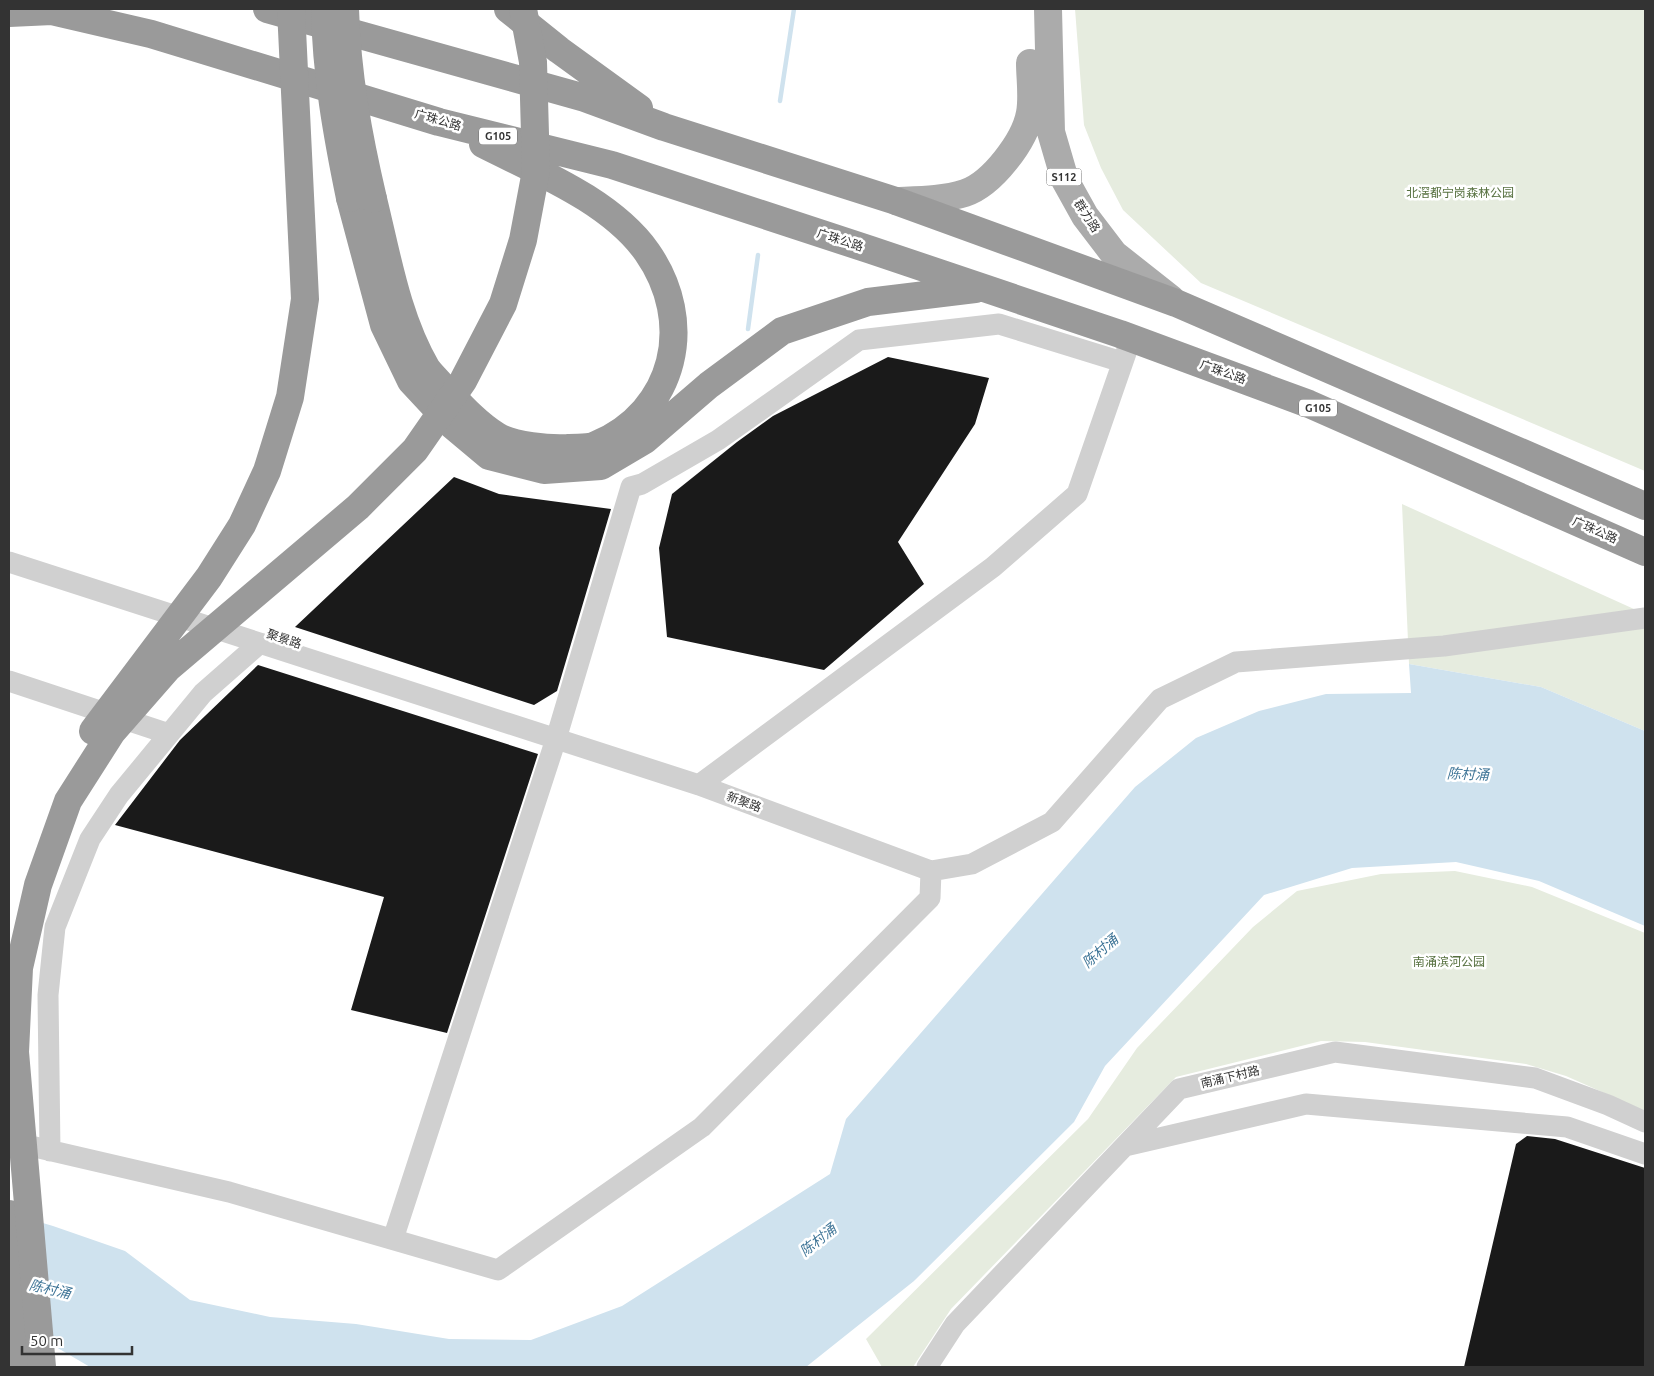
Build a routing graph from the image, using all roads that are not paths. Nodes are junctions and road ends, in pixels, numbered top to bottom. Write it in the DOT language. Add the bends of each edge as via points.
graph roads {
  1 [pos="267,9"];
  2 [pos="291,9"];
  3 [pos="325,9"];
  4 [pos="345,9"];
  5 [pos="508,9"];
  6 [pos="522,9"];
  7 [pos="1029,9"];
  8 [pos="1048,9"];
  9 [pos="9,13"];
  10 [pos="439,122"];
  11 [pos="664,127"];
  12 [pos="362,199"];
  13 [pos="896,201"];
  14 [pos="981,288"];
  15 [pos="1176,302"];
  16 [pos="1127,350"];
  17 [pos="1645,506"];
  18 [pos="9,549"];
  19 [pos="1645,552"];
  20 [pos="9,562"];
  21 [pos="1645,618"];
  22 [pos="260,644"];
  23 [pos="9,681"];
  24 [pos="169,734"];
  25 [pos="557,734"];
  26 [pos="699,785"];
  27 [pos="931,872"];
  28 [pos="9,935"];
  29 [pos="9,963"];
  30 [pos="48,994"];
  31 [pos="1645,1122"];
  32 [pos="9,1142"];
  33 [pos="1125,1146"];
  34 [pos="50,1151"];
  35 [pos="1645,1154"];
  36 [pos="9,1214"];
  37 [pos="393,1239"];
  38 [pos="22,1367"];
  39 [pos="42,1367"];
  40 [pos="927,1367"];
  1 -- 11 [label="highway" via="585,98"];
  2 -- 28 [label="highway, bridge" via="305,299 290,397 267,471 242,525 208,577 99,720 60,786 28,861"];
  3 -- 12 [label="highway, bridge" via="325,52 336,132"];
  4 -- 12 [label="highway, bridge" via="346,56"];
  5 -- 11 [label="highway"];
  6 -- 39 [label="highway, bridge" via="533,62 536,171 523,240 503,304 463,381 415,450 358,507 168,668 112,732 68,802 41,876 19,968 15,1052"];
  7 -- 13 [label="main road" via="1030,113 1016,148 997,171 967,193 938,199"];
  8 -- 15 [label="main road, 群力路 / S112" via="1051,132 1065,180 1085,216 1114,254"];
  9 -- 10 [label="highway, 广珠公路 / G105" via="52,11 151,34"];
  10 -- 12 [label="highway" via="560,183 607,211 647,252 670,296 675,347 661,388 632,425 595,446 546,450 498,437 465,411 428,370 403,317"];
  10 -- 14 [label="highway, 广珠公路 / G105" via="612,165"];
  11 -- 13 [label="highway"];
  12 -- 14 [label="highway" via="384,325 411,381 452,425 489,456 544,470 601,466 645,440 709,385 782,331 868,302"];
  13 -- 15 [label="highway"];
  14 -- 16 [label="highway, 广珠公路 / G105"];
  15 -- 17 [label="highway"];
  16 -- 19 [label="highway, 广珠公路 / G105" via="1309,404"];
  16 -- 25 [label="street" via="999,324 858,340 718,440 642,484 631,487"];
  16 -- 26 [label="street" via="1077,494 993,567"];
  18 -- 25 [label="street, 聚景路"];
  20 -- 22 [label="street, 聚景路"];
  21 -- 27 [label="street" via="1444,646 1236,662 1160,699 1052,822 972,864"];
  22 -- 24 [label="street" via="203,693"];
  22 -- 25 [label="street, 聚景路"];
  23 -- 24 [label="street"];
  24 -- 30 [label="street" via="119,795 90,839 55,926"];
  25 -- 26 [label="street, 新聚路"];
  25 -- 37 [label="street"];
  26 -- 27 [label="street, 新聚路"];
  27 -- 37 [label="street" via="930,898 702,1127 529,1250 498,1270"];
  29 -- 30 [label="street"];
  30 -- 34 [label="street"];
  31 -- 33 [label="street, 南涌下村路" via="1535,1078 1335,1052 1179,1089"];
  32 -- 34 [label="street"];
  33 -- 35 [label="street" via="1306,1104 1567,1127"];
  33 -- 40 [label="street, 南涌下村路" via="955,1324"];
  34 -- 37 [label="street" via="229,1192"];
  36 -- 38 [label="highway"];
}
